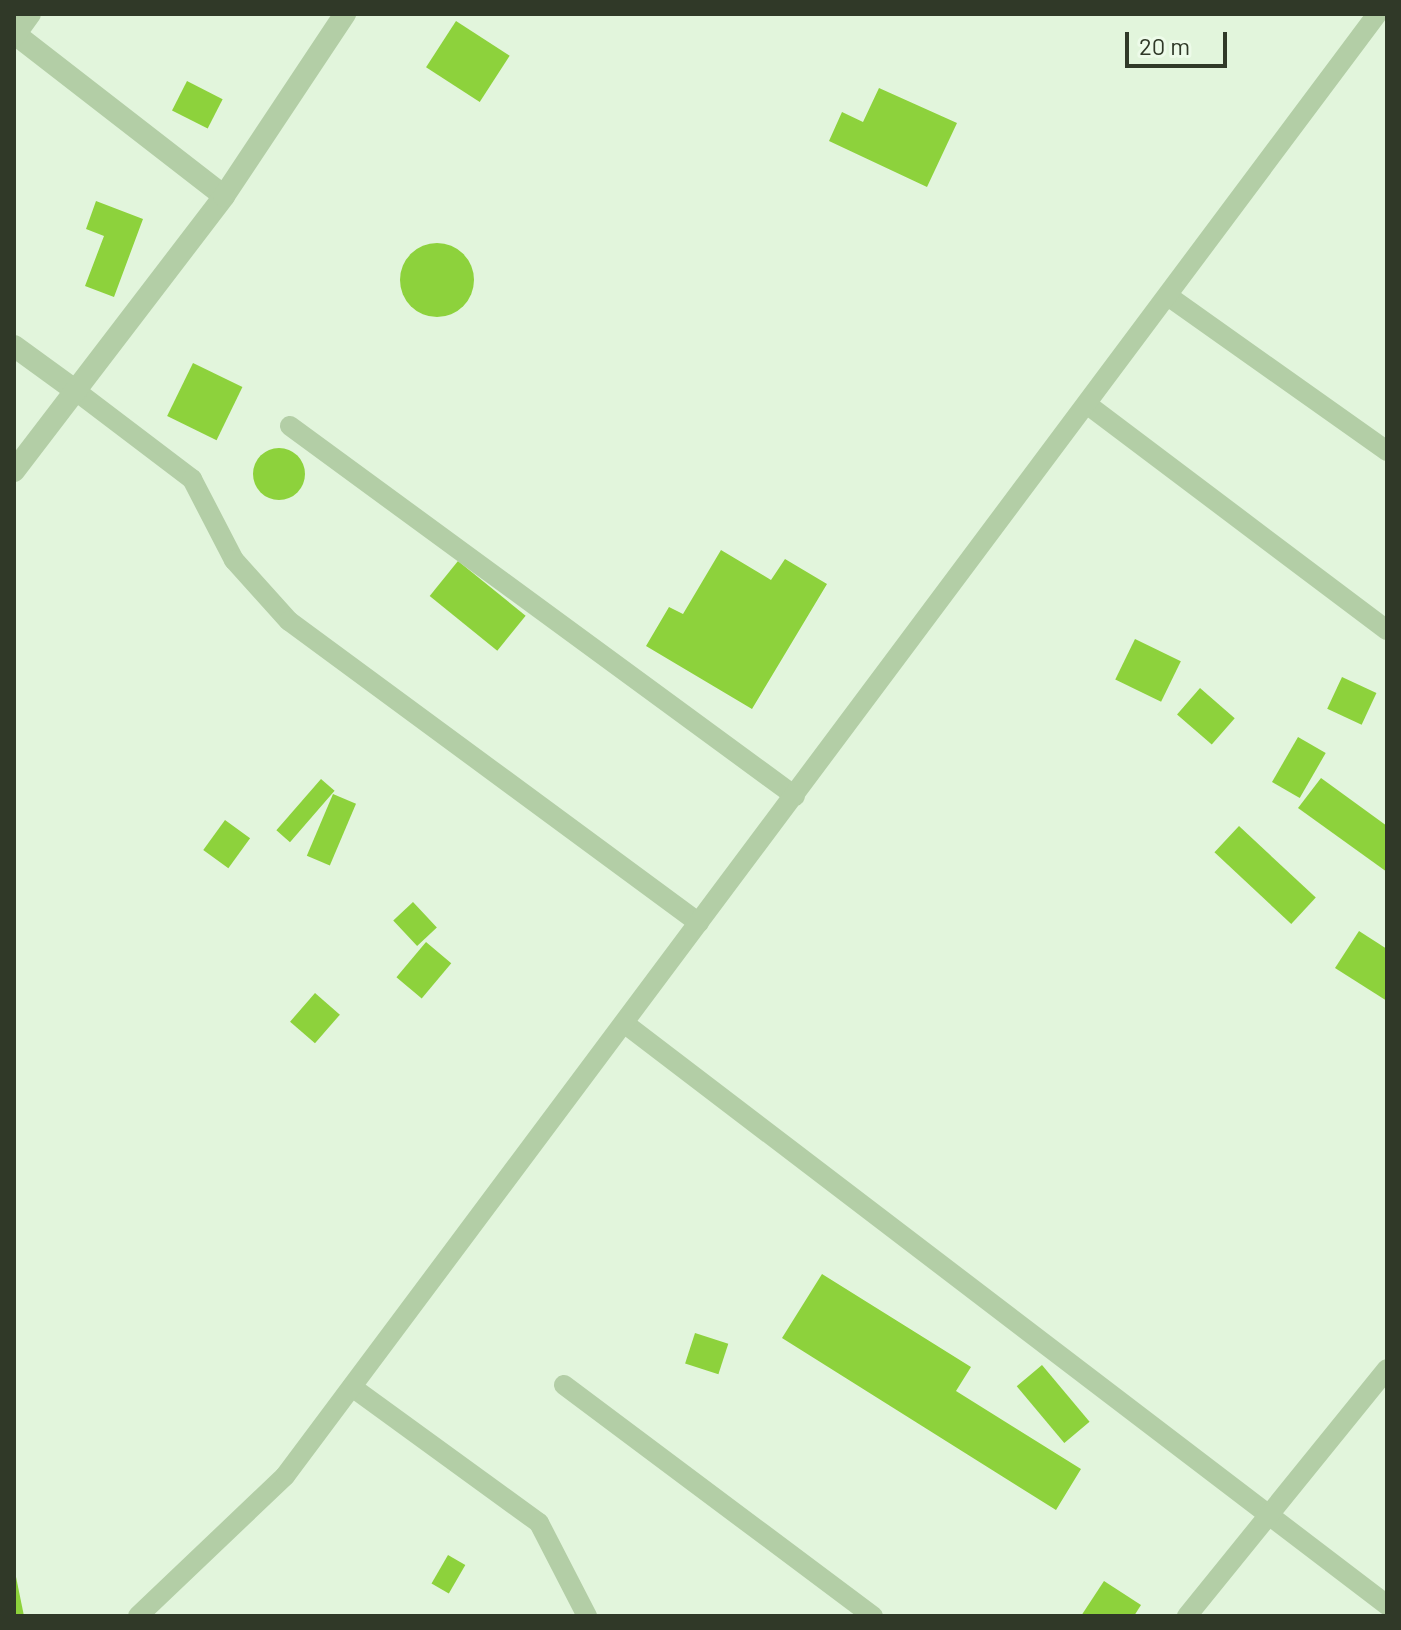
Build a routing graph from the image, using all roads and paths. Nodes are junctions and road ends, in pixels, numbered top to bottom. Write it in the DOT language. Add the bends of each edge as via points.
graph roads {
  1 [pos="30,14"];
  2 [pos="345,14"];
  3 [pos="1377,14"];
  4 [pos="15,35"];
  5 [pos="224,196"];
  6 [pos="1168,296"];
  7 [pos="14,346"];
  8 [pos="76,391"];
  9 [pos="1088,405"];
  10 [pos="290,426"];
  11 [pos="1387,451"];
  12 [pos="14,471"];
  13 [pos="1387,630"];
  14 [pos="795,796"];
  15 [pos="699,923"];
  16 [pos="624,1023"];
  17 [pos="1387,1369"];
  18 [pos="564,1385"];
  19 [pos="352,1387"];
  20 [pos="1269,1515"];
  21 [pos="1387,1605"];
  22 [pos="138,1616"];
  23 [pos="587,1616"];
  24 [pos="873,1616"];
  25 [pos="1187,1616"];
  1 -- 4 [label="street"];
  2 -- 5 [label="street"];
  3 -- 6 [label="lane"];
  4 -- 5 [label="street"];
  5 -- 8 [label="street"];
  6 -- 9 [label="lane"];
  6 -- 11 [label="lane"];
  7 -- 8 [label="street"];
  8 -- 12 [label="street"];
  8 -- 15 [label="lane" via="192,479 234,560 289,621"];
  9 -- 13 [label="lane"];
  9 -- 14 [label="lane"];
  10 -- 14 [label="lane"];
  14 -- 15 [label="lane"];
  15 -- 16 [label="lane"];
  16 -- 19 [label="lane"];
  16 -- 20 [label="lane"];
  17 -- 20 [label="lane"];
  18 -- 24 [label="lane"];
  19 -- 22 [label="lane" via="285,1476"];
  19 -- 23 [label="lane" via="539,1523"];
  20 -- 21 [label="lane"];
  20 -- 25 [label="lane"];
}
